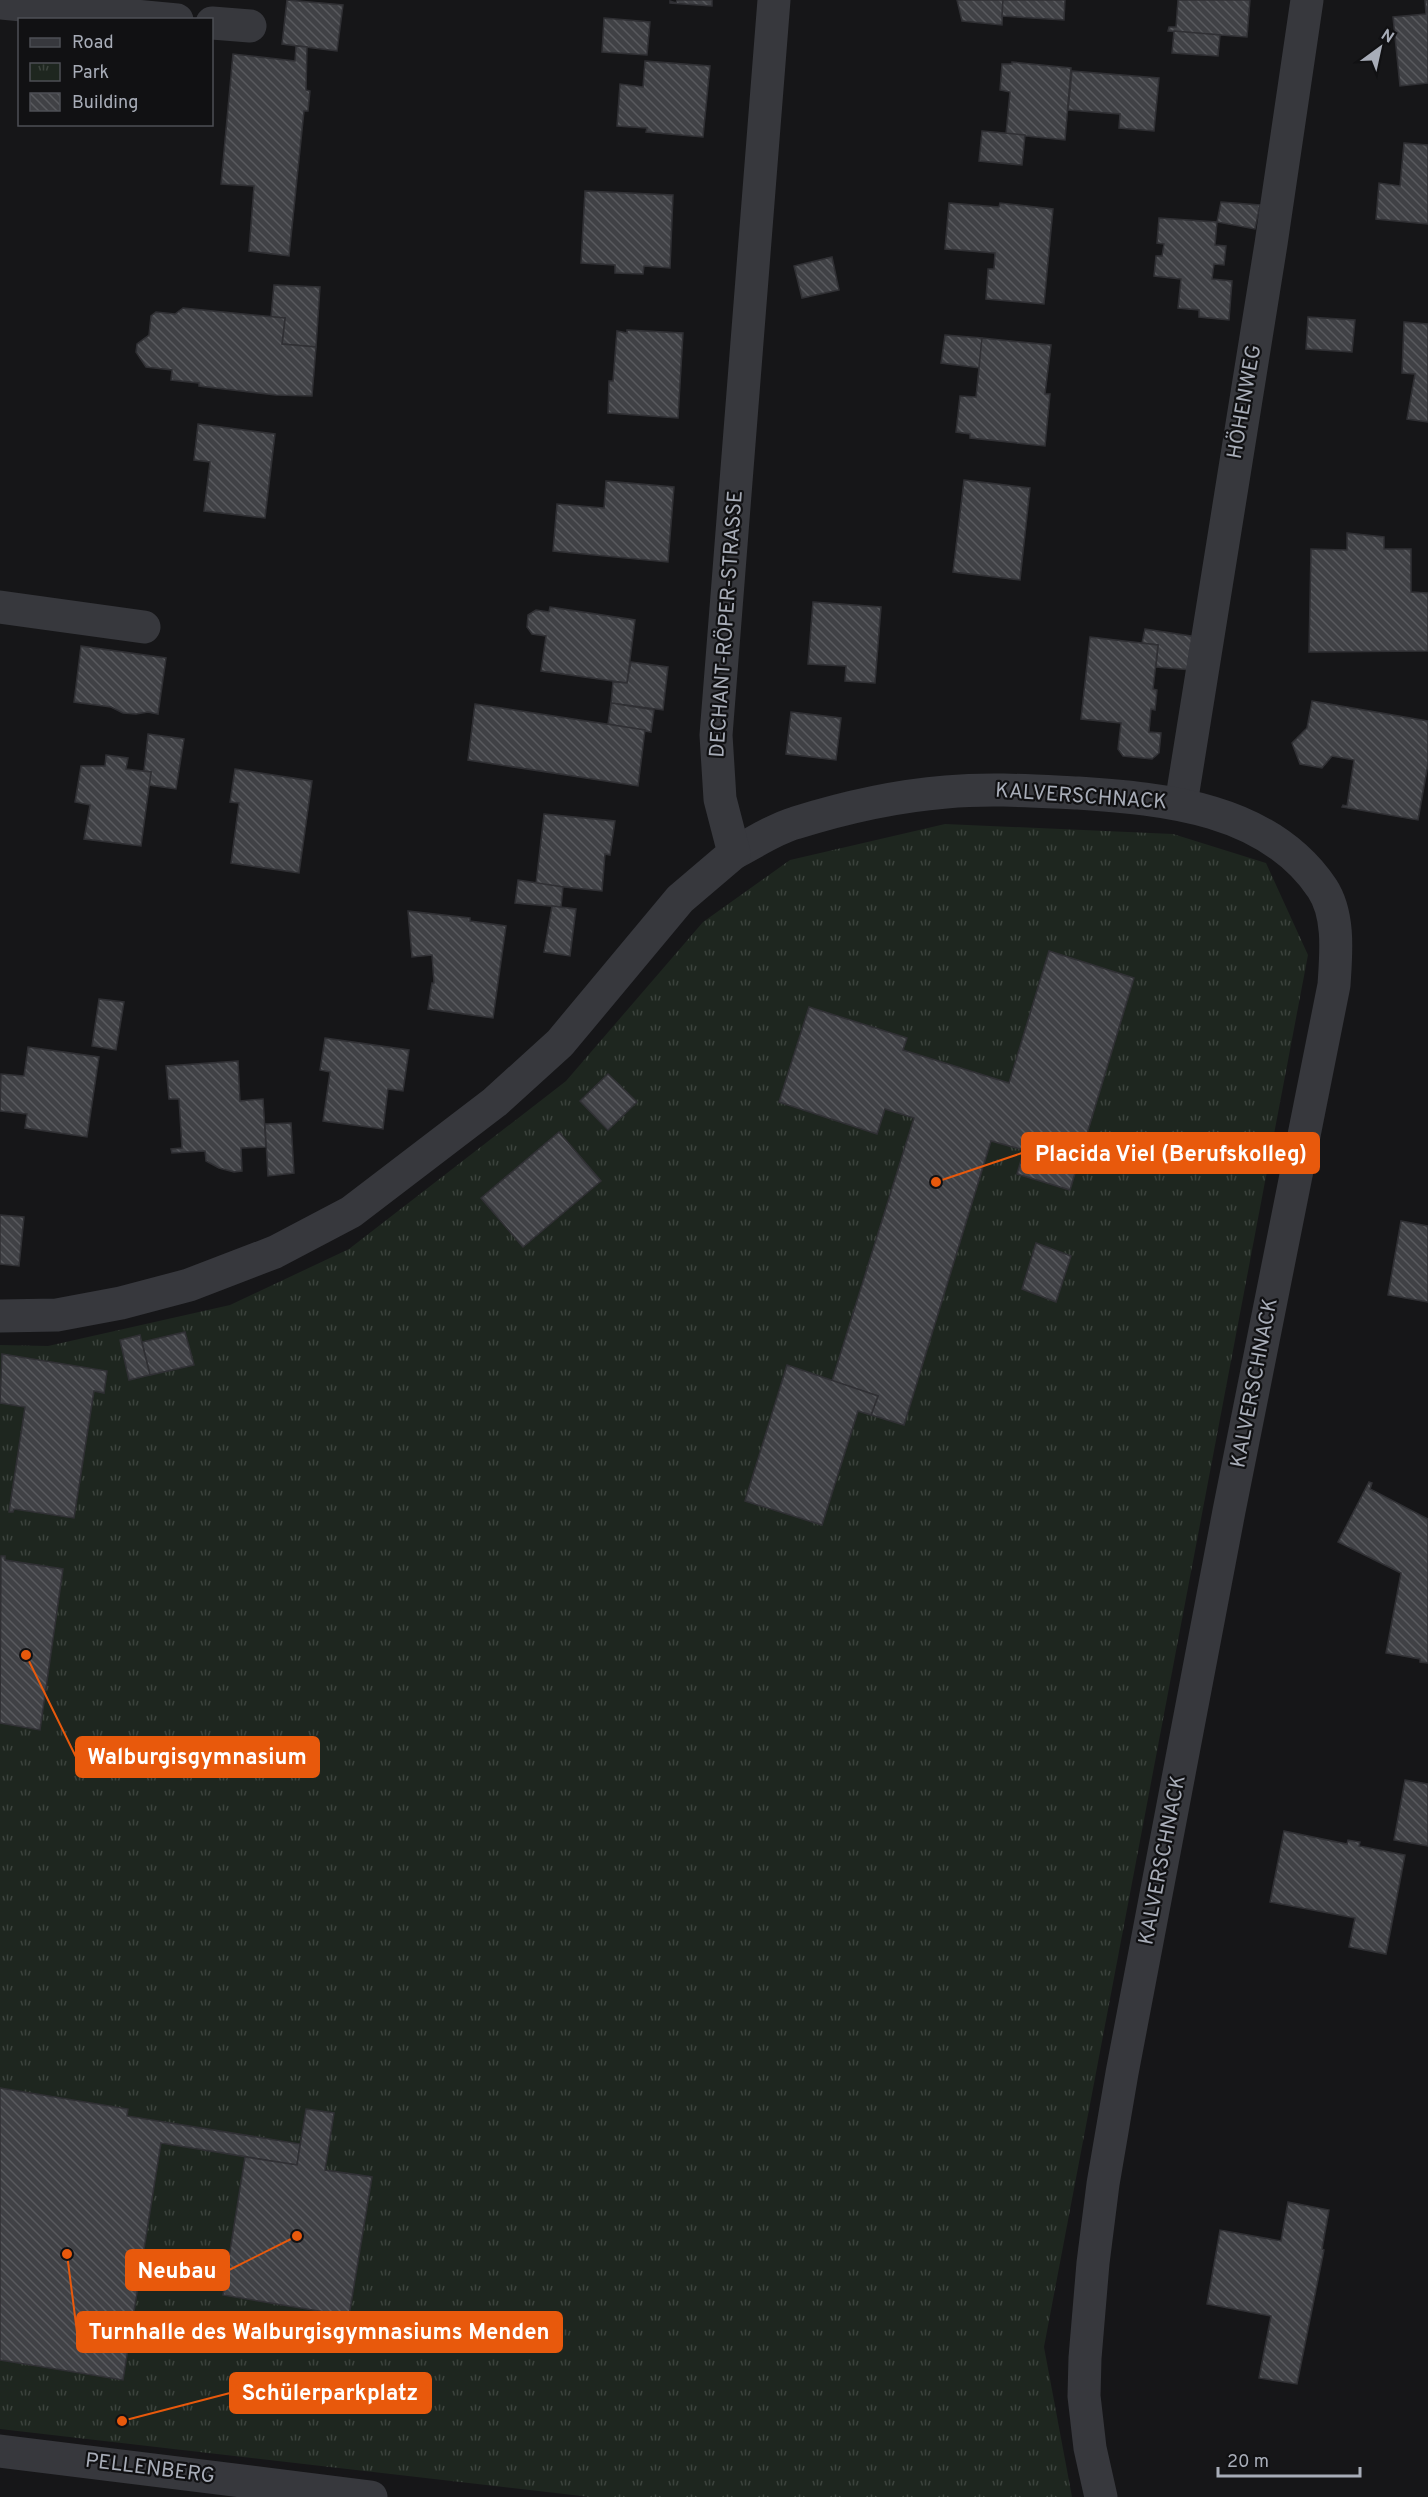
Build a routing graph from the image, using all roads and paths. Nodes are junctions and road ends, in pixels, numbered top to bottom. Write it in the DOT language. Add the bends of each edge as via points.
graph roads {
  1 [pos="774,0"];
  2 [pos="1307,0"];
  3 [pos="0,3"];
  4 [pos="156,18"];
  5 [pos="213,23"];
  6 [pos="250,26"];
  7 [pos="0,607"];
  8 [pos="144,627"];
  9 [pos="1182,804"];
  10 [pos="734,853"];
  11 [pos="0,1316"];
  12 [pos="0,2451"];
  13 [pos="371,2497"];
  14 [pos="1101,2497"];
  1 -- 10 [label="street, DECHANT-RÖPER-STRASSE" via="716,735 720,799"];
  2 -- 9 [label="street, HÖHENWEG"];
  3 -- 4 [label="street"];
  5 -- 6 [label="street"];
  7 -- 8 [label="street"];
  9 -- 10 [label="street, KALVERSCHNACK" via="1028,790 946,792 875,803 794,823"];
  9 -- 14 [label="street, KALVERSCHNACK" via="1247,826 1284,847 1323,889 1333,916 1336,950 1334,985 1229,1511 1103,2184 1084,2396"];
  10 -- 11 [label="street" via="680,899 560,1043 495,1102 351,1212 275,1252 189,1286 57,1315"];
  12 -- 13 [label="street, PELLENBERG"];
}
